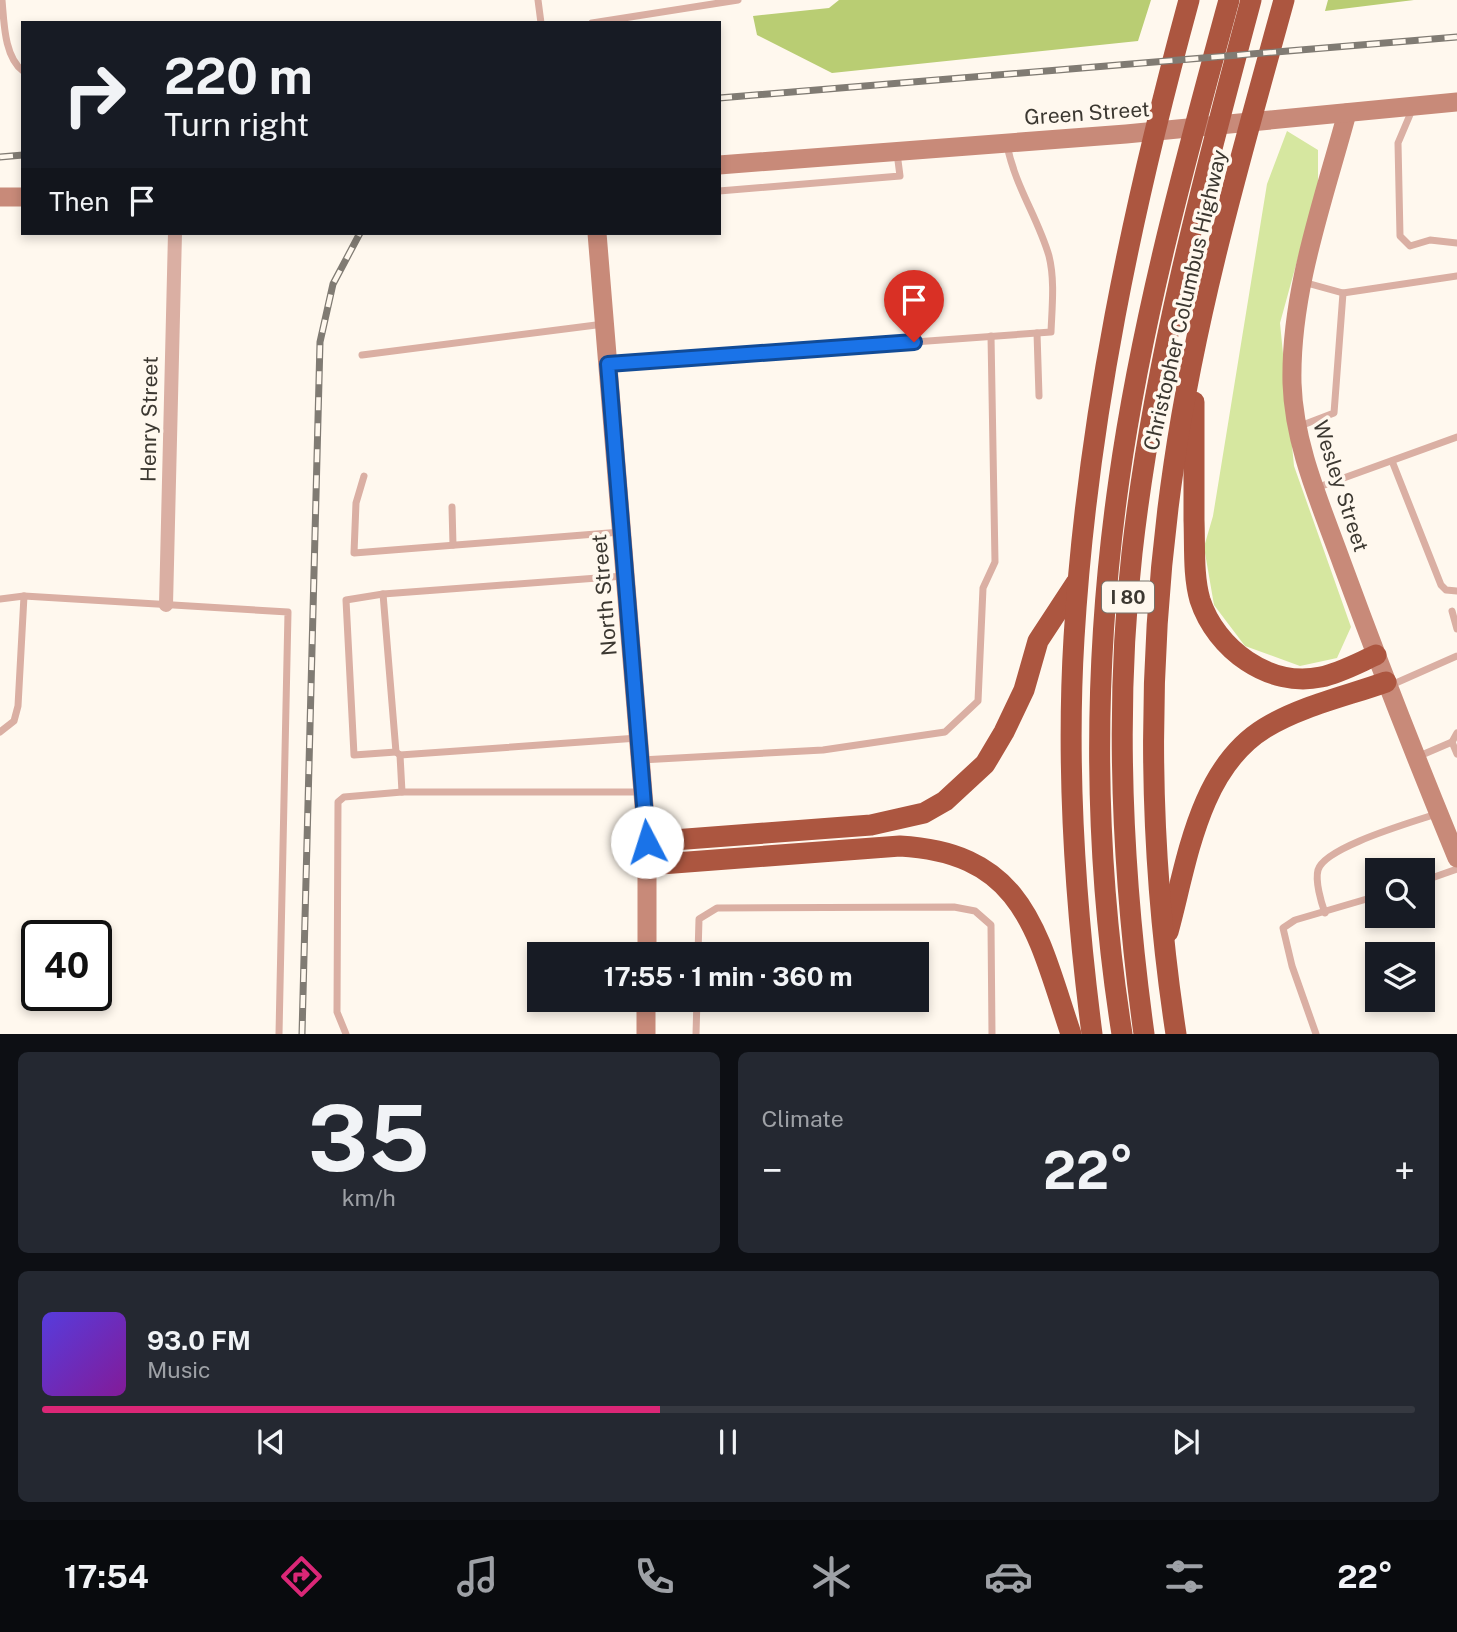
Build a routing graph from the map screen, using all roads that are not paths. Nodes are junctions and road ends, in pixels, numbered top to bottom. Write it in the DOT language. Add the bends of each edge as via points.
graph roads {
  1 [pos="2,0"];
  2 [pos="538,0"];
  3 [pos="738,0"];
  4 [pos="1189,0"];
  5 [pos="1228,0"];
  6 [pos="1251,0"];
  7 [pos="1284,0"];
  8 [pos="541,21"];
  9 [pos="605,21"];
  10 [pos="21,70"];
  11 [pos="1457,102"];
  12 [pos="1413,106"];
  13 [pos="1347,113"];
  14 [pos="1006,141"];
  15 [pos="897,150"];
  16 [pos="721,165"];
  17 [pos="721,191"];
  18 [pos="0,197"];
  19 [pos="21,197"];
  20 [pos="175,235"];
  21 [pos="597,235"];
  22 [pos="1457,243"];
  23 [pos="1457,276"];
  24 [pos="1303,282"];
  25 [pos="1343,293"];
  26 [pos="605,324"];
  27 [pos="1037,333"];
  28 [pos="991,337"];
  29 [pos="1194,354"];
  30 [pos="362,355"];
  31 [pos="608,364"];
  32 [pos="1038,396"];
  33 [pos="1297,427"];
  34 [pos="1457,438"];
  35 [pos="1392,461"];
  36 [pos="364,476"];
  37 [pos="1315,488"];
  38 [pos="452,507"];
  39 [pos="622,532"];
  40 [pos="453,545"];
  41 [pos="625,576"];
  42 [pos="1078,582"];
  43 [pos="1457,591"];
  44 [pos="383,594"];
  45 [pos="24,597"];
  46 [pos="0,599"];
  47 [pos="166,605"];
  48 [pos="1451,611"];
  49 [pos="1457,629"];
  50 [pos="1376,655"];
  51 [pos="1457,656"];
  52 [pos="1387,684"];
  53 [pos="0,732"];
  54 [pos="1457,733"];
  55 [pos="639,738"];
  56 [pos="1452,742"];
  57 [pos="398,753"];
  58 [pos="1457,754"];
  59 [pos="1416,757"];
  60 [pos="640,760"];
  61 [pos="402,792"];
  62 [pos="643,792"];
  63 [pos="1439,813"];
  64 [pos="647,842"];
  65 [pos="1455,849"];
  66 [pos="648,866"];
  67 [pos="1457,869"];
  68 [pos="1435,877"];
  69 [pos="1365,901"];
  70 [pos="1325,913"];
  71 [pos="647,942"];
  72 [pos="698,942"];
  73 [pos="1164,946"];
  74 [pos="646,1012"];
  75 [pos="697,1012"];
  76 [pos="279,1034"];
  77 [pos="346,1034"];
  78 [pos="646,1034"];
  79 [pos="696,1034"];
  80 [pos="992,1034"];
  81 [pos="1072,1034"];
  82 [pos="1092,1034"];
  83 [pos="1122,1034"];
  84 [pos="1144,1034"];
  85 [pos="1176,1034"];
  86 [pos="1316,1034"];
  1 -- 10 [label="lane" via="5,34"];
  2 -- 8 [label="lane"];
  3 -- 9 [label="lane"];
  4 -- 42 [label="highway, I 80" via="1145,172 1109,346"];
  5 -- 83 [label="highway, Christopher Columbus Highway / I 80" via="1137,373 1107,589 1102,807 1108,916"];
  6 -- 84 [label="highway, Christopher Columbus Highway / I 80" via="1154,396 1138,503 1122,717 1124,838"];
  7 -- 29 [label="highway, Christopher Columbus Highway / I 80"];
  11 -- 12 [label="street, Green Street"];
  12 -- 13 [label="street, Green Street"];
  12 -- 22 [label="lane" via="1398,143 1400,236 1410,246 1430,240"];
  13 -- 14 [label="street, Green Street"];
  13 -- 24 [label="street, Wesley Street"];
  14 -- 15 [label="street, Green Street"];
  14 -- 27 [label="lane" via="1012,170 1050,267 1051,332"];
  15 -- 16 [label="street, Green Street"];
  15 -- 17 [label="lane" via="900,176"];
  18 -- 19 [label="street"];
  20 -- 47 [label="street, Henry Street"];
  21 -- 26 [label="street, North Street"];
  23 -- 25 [label="lane"];
  24 -- 25 [label="lane"];
  24 -- 33 [label="street, Wesley Street" via="1293,354"];
  25 -- 33 [label="lane" via="1334,413"];
  26 -- 30 [label="lane"];
  26 -- 31 [label="street, North Street"];
  27 -- 28 [label="lane"];
  27 -- 32 [label="lane"];
  28 -- 31 [label="lane"];
  28 -- 60 [label="lane" via="995,562 984,588 978,701 945,732 823,750"];
  29 -- 50 [label="highway" via="1195,555 1200,599 1210,622 1244,660 1269,674 1320,677"];
  29 -- 73 [label="highway, Christopher Columbus Highway / I 80" via="1167,515 1154,674 1155,835"];
  31 -- 39 [label="street, North Street"];
  33 -- 37 [label="street, Wesley Street"];
  34 -- 35 [label="lane"];
  35 -- 37 [label="lane"];
  35 -- 43 [label="lane" via="1441,585"];
  36 -- 40 [label="lane" via="356,503 354,553"];
  37 -- 50 [label="street, Wesley Street"];
  38 -- 40 [label="lane"];
  39 -- 40 [label="lane"];
  39 -- 41 [label="street, North Street"];
  41 -- 44 [label="lane"];
  41 -- 55 [label="street, North Street"];
  42 -- 64 [label="highway" via="1038,641 1024,690 985,764 945,801 924,813 871,825"];
  42 -- 82 [label="highway, I 80" via="1072,792 1076,892"];
  44 -- 57 [label="lane"];
  44 -- 57 [label="lane" via="346,600 354,755"];
  45 -- 46 [label="lane"];
  45 -- 47 [label="lane"];
  45 -- 53 [label="lane" via="18,706 14,722"];
  47 -- 76 [label="lane" via="288,612"];
  48 -- 49 [label="lane"];
  50 -- 52 [label="street, Wesley Street"];
  51 -- 52 [label="lane"];
  52 -- 59 [label="street, Wesley Street"];
  52 -- 73 [label="highway" via="1291,715 1245,743 1228,763 1199,818"];
  54 -- 56 [label="lane"];
  55 -- 57 [label="lane"];
  55 -- 60 [label="street, North Street"];
  56 -- 58 [label="lane"];
  56 -- 59 [label="lane"];
  57 -- 61 [label="lane"];
  59 -- 63 [label="street, Wesley Street"];
  60 -- 62 [label="street, North Street"];
  61 -- 62 [label="lane"];
  61 -- 77 [label="lane" via="344,797 338,802 337,1012"];
  62 -- 64 [label="street, North Street"];
  63 -- 65 [label="street, Wesley Street"];
  63 -- 70 [label="lane" via="1344,848 1322,862 1317,871"];
  64 -- 66 [label="street, North Street"];
  66 -- 71 [label="street, North Street"];
  66 -- 81 [label="highway" via="900,846 956,854 982,866 1025,908"];
  67 -- 68 [label="lane"];
  69 -- 70 [label="lane"];
  70 -- 86 [label="lane" via="1283,928"];
  72 -- 80 [label="lane" via="699,919 717,908 954,907 975,911 991,925"];
  73 -- 85 [label="highway, Christopher Columbus Highway / I 80"];
  74 -- 78 [label="street"];
  75 -- 79 [label="lane"];
}
